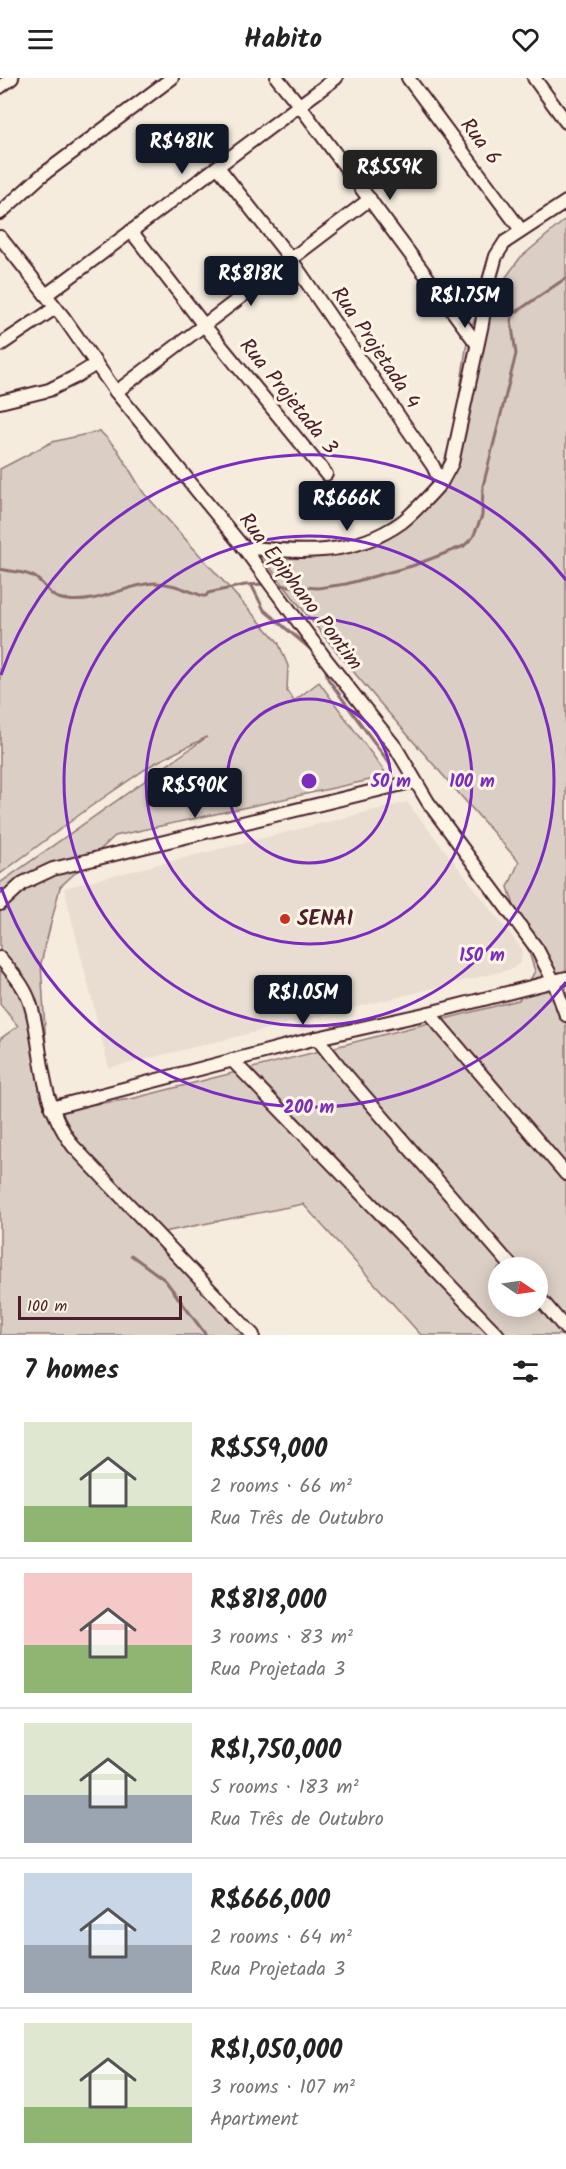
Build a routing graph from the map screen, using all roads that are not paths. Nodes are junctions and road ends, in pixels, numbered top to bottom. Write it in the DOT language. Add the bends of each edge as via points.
graph roads {
  1 [pos="12,78"];
  2 [pos="172,78"];
  3 [pos="277,78"];
  4 [pos="336,78"];
  5 [pos="408,78"];
  6 [pos="534,78"];
  7 [pos="0,87"];
  8 [pos="300,106"];
  9 [pos="566,122"];
  10 [pos="218,167"];
  11 [pos="370,199"];
  12 [pos="566,202"];
  13 [pos="0,213"];
  14 [pos="521,230"];
  15 [pos="131,231"];
  16 [pos="0,237"];
  17 [pos="290,258"];
  18 [pos="46,296"];
  19 [pos="55,308"];
  20 [pos="203,324"];
  21 [pos="477,344"];
  22 [pos="0,345"];
  23 [pos="96,364"];
  24 [pos="116,392"];
  25 [pos="0,402"];
  26 [pos="326,474"];
  27 [pos="441,483"];
  28 [pos="243,547"];
  29 [pos="415,781"];
  30 [pos="0,904"];
  31 [pos="0,958"];
  32 [pos="560,980"];
  33 [pos="429,1013"];
  34 [pos="566,1015"];
  35 [pos="317,1038"];
  36 [pos="232,1060"];
  37 [pos="51,1108"];
  38 [pos="566,1174"];
  39 [pos="504,1257"];
  40 [pos="548,1308"];
  41 [pos="566,1329"];
  42 [pos="253,1335"];
  43 [pos="498,1335"];
  1 -- 7 [label="street"];
  2 -- 13 [label="street" via="42,176"];
  3 -- 8 [label="street"];
  4 -- 8 [label="street"];
  5 -- 14 [label="street, Rua 6"];
  6 -- 9 [label="street"];
  8 -- 10 [label="street"];
  8 -- 11 [label="street"];
  10 -- 15 [label="street"];
  10 -- 17 [label="street, Rua Projetada 4"];
  11 -- 17 [label="street"];
  11 -- 21 [label="street"];
  12 -- 14 [label="street"];
  14 -- 21 [label="street" via="505,242 496,256"];
  15 -- 18 [label="street"];
  15 -- 20 [label="street, Rua Projetada 3"];
  16 -- 18 [label="street, Rua Epiphano Pontim"];
  17 -- 20 [label="street"];
  17 -- 27 [label="street, Rua Projetada 4"];
  18 -- 19 [label="street, Rua Epiphano Pontim"];
  19 -- 22 [label="street"];
  19 -- 23 [label="street, Rua Epiphano Pontim"];
  20 -- 24 [label="street"];
  20 -- 26 [label="street, Rua Projetada 3"];
  21 -- 27 [label="street" via="452,463"];
  23 -- 24 [label="street, Rua Epiphano Pontim"];
  23 -- 25 [label="street" via="49,390"];
  24 -- 28 [label="street, Rua Epiphano Pontim"];
  27 -- 28 [label="street" via="403,521 361,544 307,551"];
  28 -- 29 [label="street, Rua Epiphano Pontim" via="396,748"];
  29 -- 30 [label="street" via="52,869 23,883"];
  29 -- 32 [label="street, Rua Epiphano Pontim"];
  31 -- 37 [label="street" via="29,1000"];
  32 -- 33 [label="street"];
  32 -- 34 [label="street, Rua Epiphano Pontim"];
  33 -- 35 [label="street"];
  33 -- 38 [label="street"];
  35 -- 36 [label="street"];
  35 -- 39 [label="street"];
  36 -- 37 [label="street"];
  36 -- 43 [label="street"];
  37 -- 42 [label="street" via="73,1146"];
  40 -- 41 [label="street"];
}
